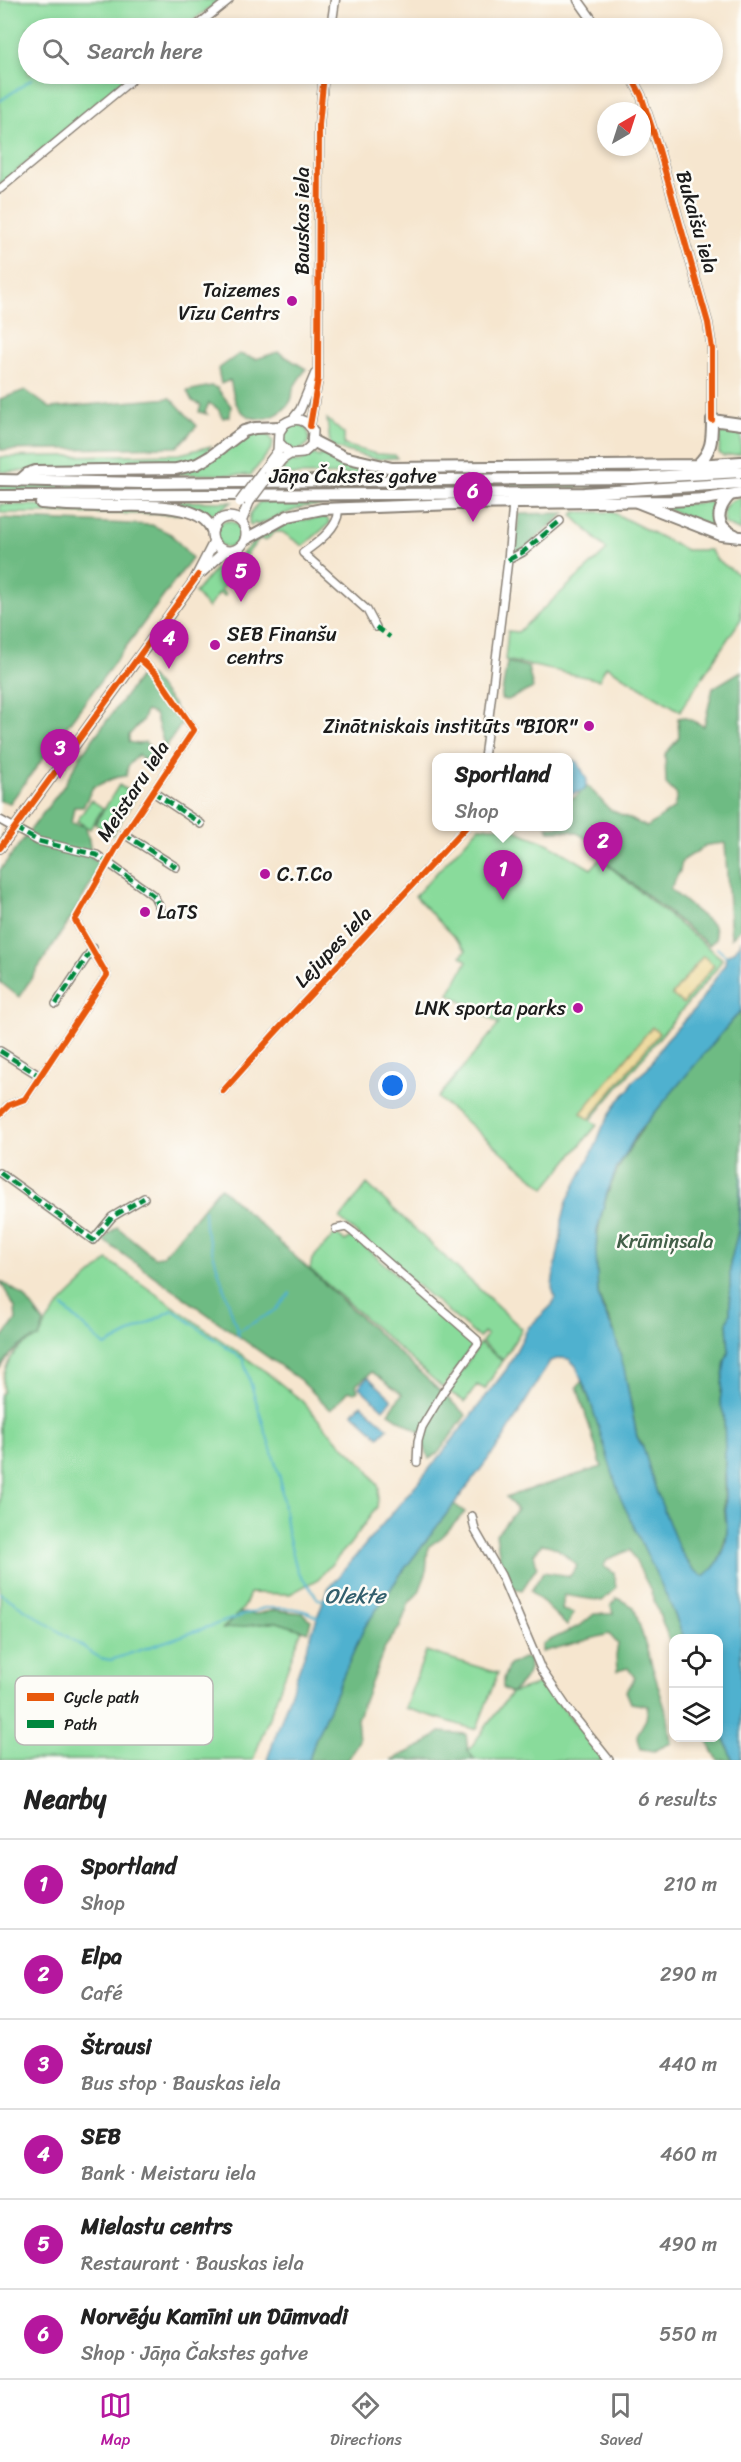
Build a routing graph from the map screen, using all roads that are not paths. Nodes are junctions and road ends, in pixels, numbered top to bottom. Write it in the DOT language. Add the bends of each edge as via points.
graph roads {
  1 [pos="229,0"];
  2 [pos="335,0"];
  3 [pos="578,0"];
  4 [pos="206,18"];
  5 [pos="332,18"];
  6 [pos="591,18"];
  7 [pos="126,84"];
  8 [pos="323,84"];
  9 [pos="635,84"];
  10 [pos="0,189"];
  11 [pos="317,368"];
  12 [pos="293,419"];
  13 [pos="712,420"];
  14 [pos="741,424"];
  15 [pos="310,426"];
  16 [pos="281,427"];
  17 [pos="314,441"];
  18 [pos="279,443"];
  19 [pos="290,454"];
  20 [pos="741,462"];
  21 [pos="697,465"];
  22 [pos="741,472"];
  23 [pos="265,475"];
  24 [pos="0,480"];
  25 [pos="19,481"];
  26 [pos="741,483"];
  27 [pos="736,494"];
  28 [pos="0,496"];
  29 [pos="23,497"];
  30 [pos="245,502"];
  31 [pos="636,502"];
  32 [pos="513,503"];
  33 [pos="338,509"];
  34 [pos="228,517"];
  35 [pos="560,521"];
  36 [pos="242,522"];
  37 [pos="212,530"];
  38 [pos="739,537"];
  39 [pos="246,538"];
  40 [pos="214,542"];
  41 [pos="225,551"];
  42 [pos="508,560"];
  43 [pos="198,575"];
  44 [pos="376,627"];
  45 [pos="139,658"];
  46 [pos="485,753"];
  47 [pos="153,792"];
  48 [pos="0,820"];
  49 [pos="201,824"];
  50 [pos="15,828"];
  51 [pos="462,831"];
  52 [pos="124,834"];
  53 [pos="0,848"];
  54 [pos="108,861"];
  55 [pos="176,867"];
  56 [pos="161,910"];
  57 [pos="93,948"];
  58 [pos="56,1004"];
  59 [pos="0,1050"];
  60 [pos="40,1076"];
  61 [pos="223,1091"];
  62 [pos="0,1114"];
  63 [pos="0,1173"];
  64 [pos="144,1198"];
  65 [pos="336,1229"];
  66 [pos="417,1462"];
  67 [pos="472,1516"];
  68 [pos="609,1760"];
  1 -- 4 [label="street"];
  2 -- 5 [label="street"];
  3 -- 6 [label="street"];
  7 -- 10 [label="street"];
  8 -- 11 [label="street, Bauskas iela" via="319,125"];
  9 -- 13 [label="street, Bukaišu iela" via="657,142 708,323"];
  11 -- 12 [label="street"];
  11 -- 15 [label="street, Bauskas iela"];
  12 -- 15 [label="main road"];
  12 -- 16 [label="main road"];
  13 -- 14 [label="main road"];
  13 -- 21 [label="main road" via="711,447"];
  15 -- 17 [label="main road"];
  16 -- 18 [label="main road"];
  16 -- 25 [label="main road" via="244,431 212,456 176,469 35,471"];
  17 -- 19 [label="main road" via="306,452"];
  17 -- 21 [label="main road" via="344,457 392,468"];
  18 -- 19 [label="main road"];
  18 -- 23 [label="main road"];
  19 -- 23 [label="main road"];
  20 -- 21 [label="main road"];
  22 -- 25 [label="main road, Jāņa Čakstes gatve" via="632,478"];
  23 -- 30 [label="main road, bridge"];
  24 -- 25 [label="main road, Jāņa Čakstes gatve"];
  26 -- 29 [label="main road, Jāņa Čakstes gatve" via="584,493"];
  27 -- 31 [label="main road"];
  27 -- 38 [label="main road" via="721,505 719,513 725,529"];
  28 -- 29 [label="main road, Jāņa Čakstes gatve"];
  29 -- 37 [label="main road" via="42,503 171,508 203,518"];
  30 -- 34 [label="main road"];
  30 -- 36 [label="main road"];
  31 -- 32 [label="main road"];
  31 -- 38 [label="main road" via="721,535"];
  32 -- 33 [label="main road"];
  32 -- 42 [label="street"];
  33 -- 39 [label="main road" via="288,516"];
  33 -- 44 [label="street" via="334,525 303,553 367,610"];
  34 -- 36 [label="main road"];
  34 -- 37 [label="main road" via="219,519"];
  35 -- 42 [label="street"];
  36 -- 39 [label="main road"];
  37 -- 40 [label="main road"];
  39 -- 41 [label="main road" via="236,550"];
  40 -- 41 [label="main road"];
  40 -- 43 [label="main road"];
  41 -- 43 [label="main road"];
  42 -- 46 [label="street"];
  43 -- 45 [label="main road"];
  45 -- 47 [label="street, Meistaru iela" via="157,675 194,730"];
  45 -- 50 [label="main road"];
  47 -- 49 [label="street"];
  47 -- 52 [label="street, Meistaru iela"];
  48 -- 50 [label="street"];
  50 -- 53 [label="main road"];
  50 -- 54 [label="street" via="38,841"];
  51 -- 61 [label="street, Lejupes iela"];
  52 -- 54 [label="street, Meistaru iela"];
  52 -- 55 [label="street"];
  54 -- 56 [label="street" via="154,896"];
  54 -- 57 [label="street, Meistaru iela" via="75,920"];
  57 -- 58 [label="street"];
  57 -- 60 [label="street" via="107,975"];
  59 -- 60 [label="street"];
  60 -- 62 [label="street" via="25,1099 9,1105"];
  63 -- 64 [label="street" via="93,1240 112,1217"];
  65 -- 66 [label="street" via="346,1227 353,1232 477,1340 422,1427"];
  67 -- 68 [label="street" via="541,1670"];
}
